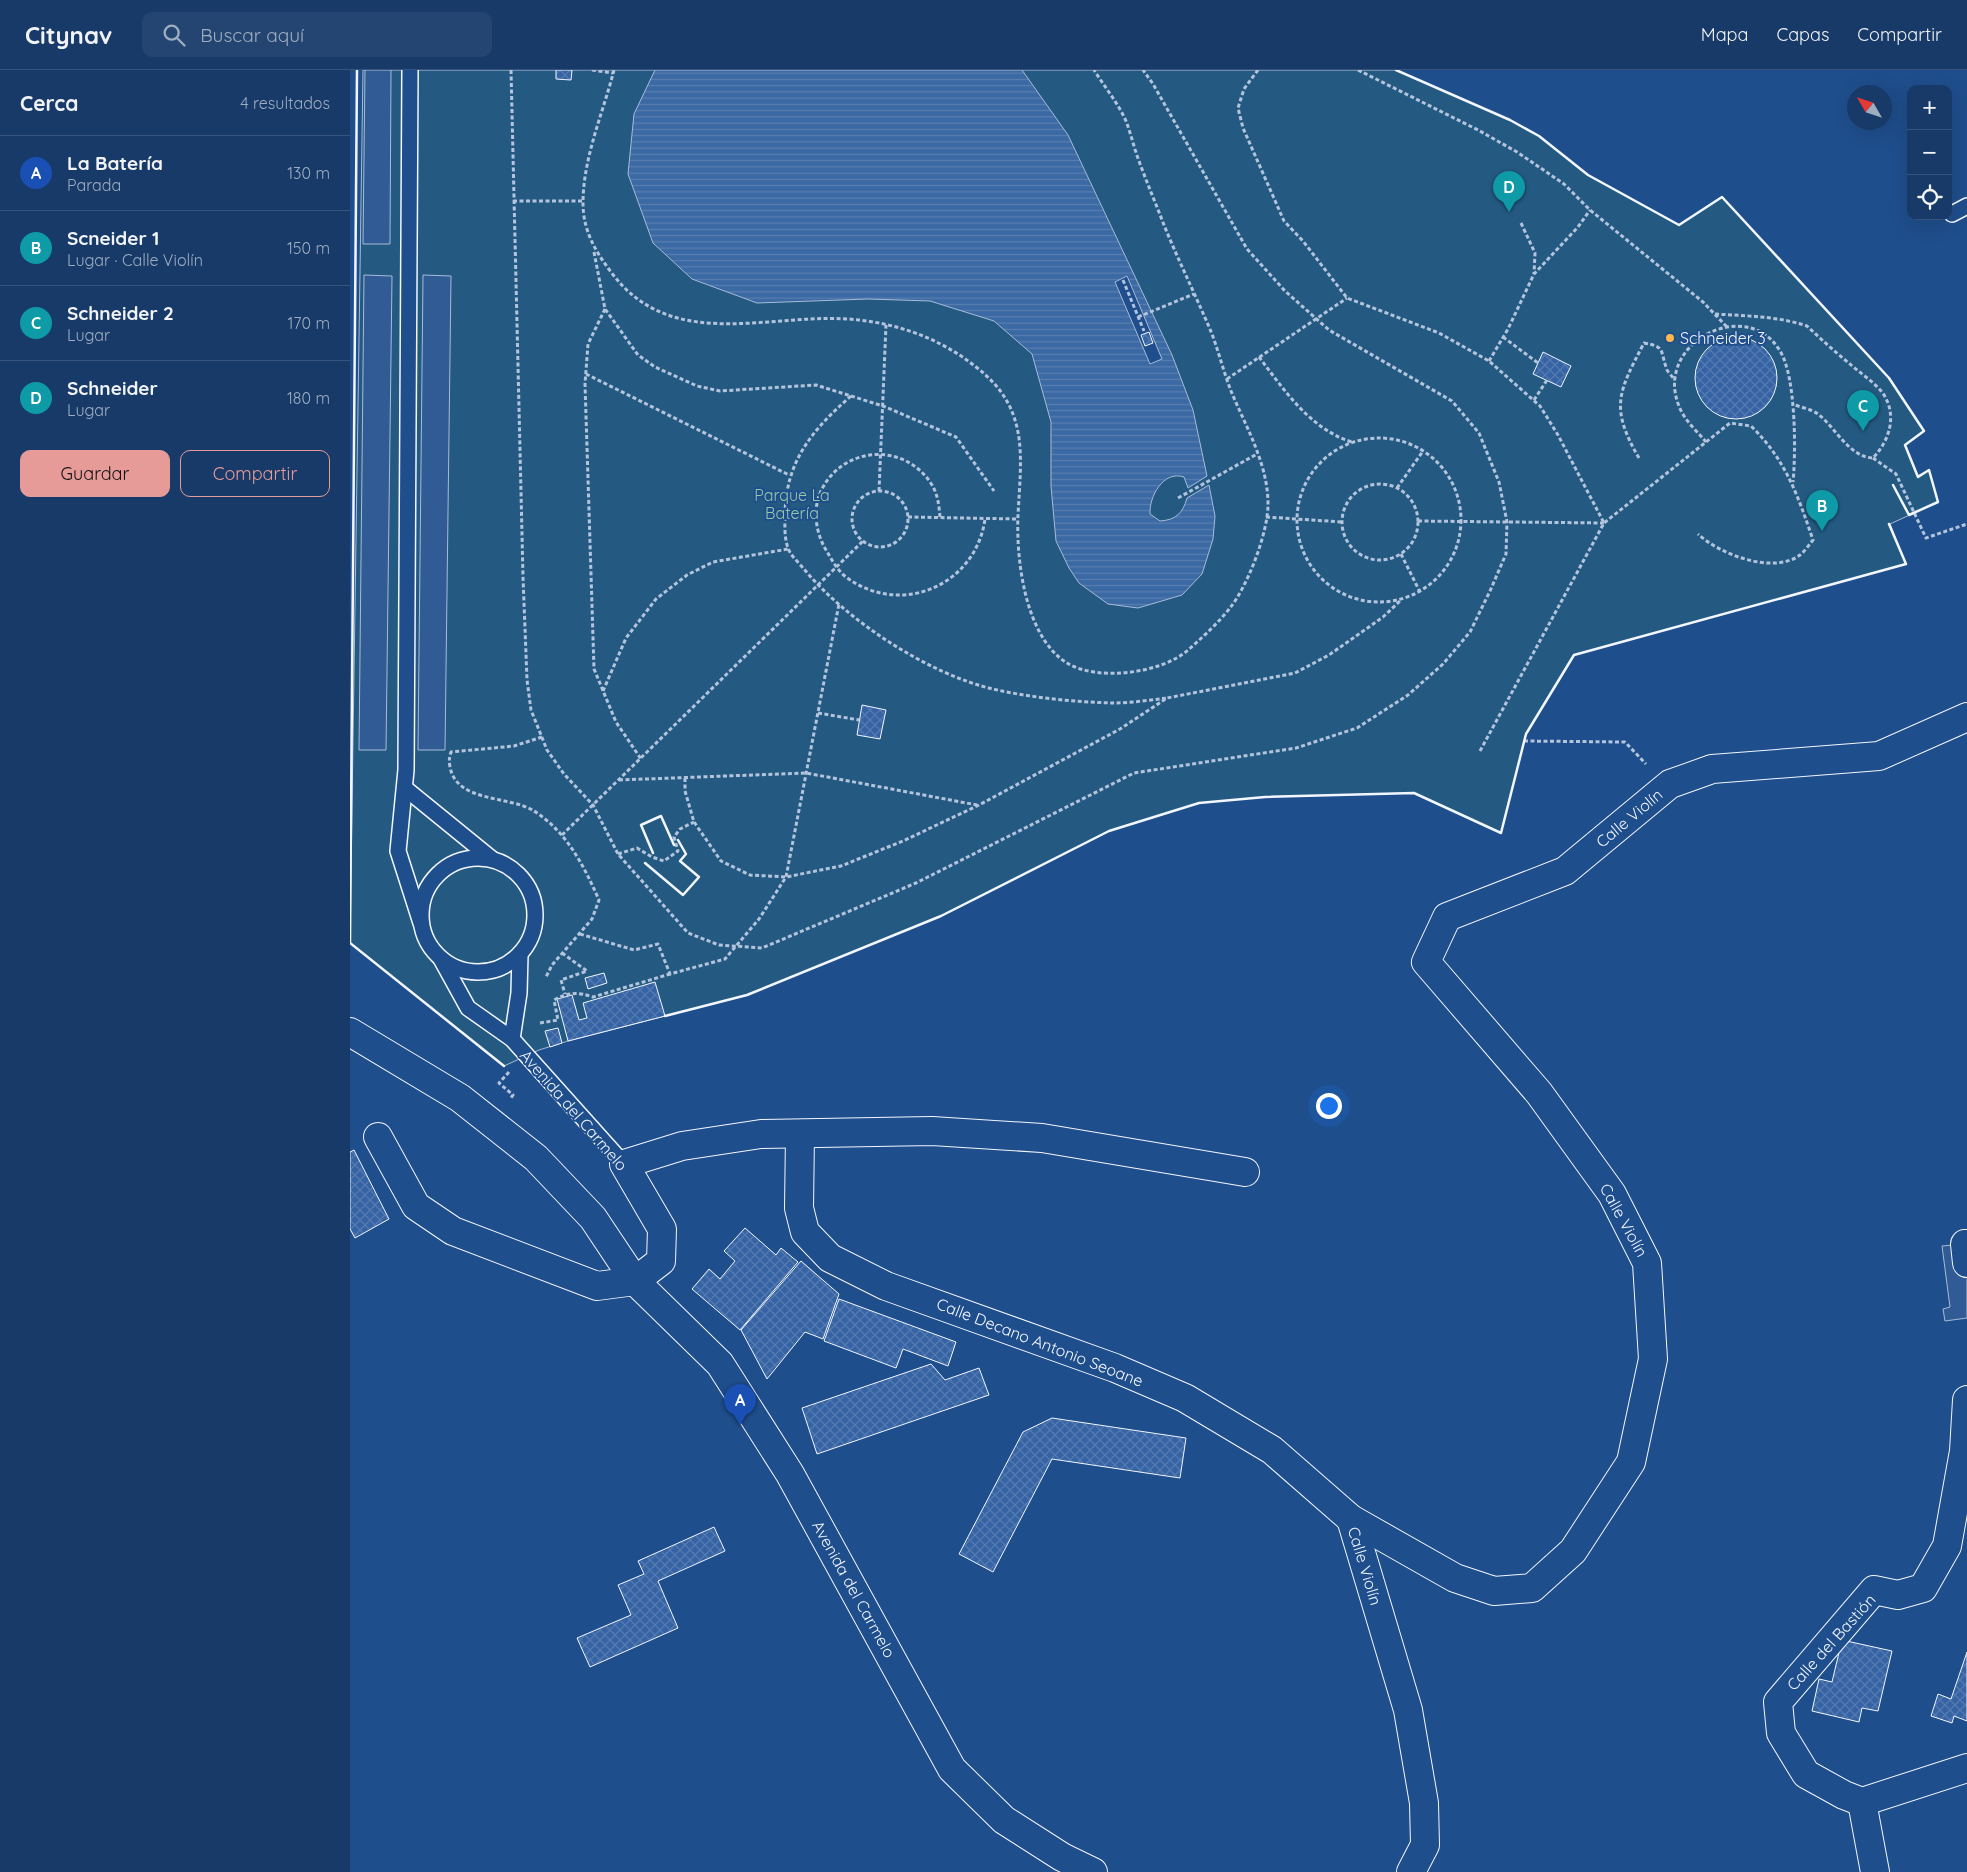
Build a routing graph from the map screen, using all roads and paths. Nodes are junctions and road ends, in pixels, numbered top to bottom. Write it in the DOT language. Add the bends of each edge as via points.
graph roads {
  1 [pos="410,70"];
  2 [pos="511,70"];
  3 [pos="592,70"];
  4 [pos="1094,70"];
  5 [pos="1143,70"];
  6 [pos="1258,70"];
  7 [pos="1358,70"];
  8 [pos="614,72"];
  9 [pos="514,201"];
  10 [pos="583,201"];
  11 [pos="1967,206"];
  12 [pos="1590,210"];
  13 [pos="1952,214"];
  14 [pos="1521,223"];
  15 [pos="594,249"];
  16 [pos="1534,274"];
  17 [pos="1123,280"];
  18 [pos="1194,294"];
  19 [pos="1347,298"];
  20 [pos="605,309"];
  21 [pos="1714,314"];
  22 [pos="1138,318"];
  23 [pos="1316,318"];
  24 [pos="886,325"];
  25 [pos="1727,327"];
  26 [pos="1144,331"];
  27 [pos="1503,337"];
  28 [pos="1259,357"];
  29 [pos="1489,360"];
  30 [pos="1538,363"];
  31 [pos="586,374"];
  32 [pos="1227,379"];
  33 [pos="1547,380"];
  34 [pos="1675,381"];
  35 [pos="851,396"];
  36 [pos="1534,400"];
  37 [pos="1792,404"];
  38 [pos="883,406"];
  39 [pos="1352,442"];
  40 [pos="1706,442"];
  41 [pos="1423,451"];
  42 [pos="881,454"];
  43 [pos="1257,454"];
  44 [pos="1638,458"];
  45 [pos="1873,458"];
  46 [pos="789,474"];
  47 [pos="1793,483"];
  48 [pos="1397,488"];
  49 [pos="879,491"];
  50 [pos="994,491"];
  51 [pos="1178,498"];
  52 [pos="908,517"];
  53 [pos="1266,517"];
  54 [pos="940,518"];
  55 [pos="985,519"];
  56 [pos="1018,519"];
  57 [pos="1297,519"];
  58 [pos="1418,521"];
  59 [pos="1342,522"];
  60 [pos="1462,522"];
  61 [pos="1507,522"];
  62 [pos="1604,524"];
  63 [pos="1967,524"];
  64 [pos="1698,534"];
  65 [pos="863,541"];
  66 [pos="788,549"];
  67 [pos="1401,554"];
  68 [pos="836,567"];
  69 [pos="818,585"];
  70 [pos="1420,592"];
  71 [pos="1401,600"];
  72 [pos="839,604"];
  73 [pos="603,691"];
  74 [pos="1168,698"];
  75 [pos="818,713"];
  76 [pos="1967,717"];
  77 [pos="859,720"];
  78 [pos="542,737"];
  79 [pos="1524,741"];
  80 [pos="1480,751"];
  81 [pos="641,759"];
  82 [pos="1650,767"];
  83 [pos="806,773"];
  84 [pos="685,778"];
  85 [pos="619,780"];
  86 [pos="406,789"];
  87 [pos="594,805"];
  88 [pos="979,805"];
  89 [pos="694,822"];
  90 [pos="562,835"];
  91 [pos="618,854"];
  92 [pos="492,859"];
  93 [pos="786,877"];
  94 [pos="421,923"];
  95 [pos="580,934"];
  96 [pos="738,946"];
  97 [pos="562,953"];
  98 [pos="520,954"];
  99 [pos="441,959"];
  100 [pos="670,974"];
  101 [pos="544,982"];
  102 [pos="565,994"];
  103 [pos="537,1016"];
  104 [pos="351,1032"];
  105 [pos="512,1039"];
  106 [pos="537,1066"];
  107 [pos="512,1096"];
  108 [pos="800,1134"];
  109 [pos="378,1138"];
  110 [pos="624,1164"];
  111 [pos="1245,1172"];
  112 [pos="635,1281"];
  113 [pos="1967,1400"];
  114 [pos="1351,1519"];
  115 [pos="1967,1768"];
  116 [pos="1862,1802"];
  117 [pos="1093,1872"];
  118 [pos="1411,1872"];
  119 [pos="1876,1872"];
  1 -- 86 [label="lane"];
  2 -- 9 [label="path"];
  3 -- 8 [label="path"];
  4 -- 18 [label="path" via="1125,118 1138,160"];
  5 -- 23 [label="path" via="1247,249 1285,291"];
  6 -- 19 [label="path" via="1244,89 1238,108 1243,128 1284,221"];
  7 -- 12 [label="path" via="1517,152 1564,184"];
  8 -- 10 [label="path" via="587,166"];
  9 -- 10 [label="path"];
  9 -- 78 [label="path" via="527,680 531,710"];
  10 -- 15 [label="path" via="584,223"];
  11 -- 13 [label="lane"];
  12 -- 16 [label="path"];
  12 -- 21 [label="path"];
  14 -- 16 [label="path" via="1535,253"];
  15 -- 20 [label="path"];
  15 -- 24 [label="path" via="618,282 646,305 666,316 698,323 855,320"];
  16 -- 27 [label="path"];
  17 -- 22 [label="path"];
  18 -- 22 [label="path"];
  18 -- 32 [label="path"];
  19 -- 23 [label="path"];
  19 -- 29 [label="path" via="1439,333"];
  20 -- 31 [label="path" via="588,344"];
  20 -- 35 [label="path" via="638,355 655,367 697,386 720,391 745,391 816,385"];
  21 -- 25 [label="path"];
  21 -- 45 [label="path" via="1775,318 1807,326 1881,392 1890,408 1891,419 1882,449"];
  22 -- 26 [label="path"];
  23 -- 28 [label="path"];
  23 -- 61 [label="path" via="1329,330 1452,401 1479,433 1499,482"];
  24 -- 38 [label="path"];
  24 -- 56 [label="path" via="930,338 977,368 1008,402 1018,428 1022,469"];
  25 -- 34 [label="path" via="1706,334 1692,344 1682,356"];
  25 -- 37 [label="path" via="1746,328 1764,336 1780,351 1788,368"];
  27 -- 29 [label="path"];
  27 -- 30 [label="path"];
  28 -- 32 [label="path"];
  28 -- 39 [label="path" via="1294,404 1338,438"];
  29 -- 36 [label="path"];
  31 -- 46 [label="path"];
  31 -- 73 [label="path" via="594,669"];
  32 -- 43 [label="path"];
  33 -- 36 [label="path"];
  34 -- 40 [label="path" via="1679,406"];
  34 -- 44 [label="path" via="1666,368 1663,352 1658,346 1644,343 1624,381 1619,404 1622,427"];
  35 -- 38 [label="path"];
  35 -- 46 [label="path" via="815,432"];
  36 -- 62 [label="path" via="1558,435"];
  37 -- 45 [label="path" via="1817,414 1851,448 1864,457"];
  37 -- 47 [label="path"];
  38 -- 42 [label="path"];
  38 -- 50 [label="path" via="956,437"];
  39 -- 41 [label="path" via="1387,438 1407,442"];
  39 -- 57 [label="path" via="1320,463 1304,485"];
  40 -- 47 [label="path" via="1730,424 1751,426"];
  40 -- 62 [label="path"];
  41 -- 48 [label="path"];
  41 -- 60 [label="path" via="1442,466 1456,489"];
  42 -- 49 [label="path"];
  42 -- 54 [label="path" via="899,457 922,472 936,495"];
  42 -- 68 [label="path" via="858,457 844,464 830,476 820,493 816,526"];
  43 -- 51 [label="path"];
  43 -- 53 [label="path" via="1265,481"];
  45 -- 63 [label="path" via="1896,474 1926,538"];
  46 -- 66 [label="path" via="785,494"];
  47 -- 64 [label="path" via="1813,540 1800,555 1783,562 1754,560 1723,552"];
  48 -- 58 [label="path" via="1410,497 1417,510"];
  48 -- 59 [label="path" via="1376,483 1357,490 1345,505"];
  49 -- 52 [label="path" via="894,494 902,502"];
  49 -- 65 [label="path" via="866,494 854,509 854,529"];
  52 -- 54 [label="path"];
  52 -- 65 [label="path" via="904,534 891,544 873,546"];
  53 -- 56 [label="path" via="1258,549 1233,604 1205,636 1179,658 1126,673 1090,672 1068,664 1048,648 1032,618 1022,575"];
  53 -- 57 [label="path"];
  54 -- 55 [label="path"];
  55 -- 56 [label="path"];
  55 -- 68 [label="path" via="976,551 961,569 943,583 918,594 863,588"];
  57 -- 59 [label="path"];
  57 -- 71 [label="path" via="1302,552 1328,586 1349,598 1368,602"];
  58 -- 60 [label="path"];
  58 -- 67 [label="path" via="1414,539"];
  59 -- 67 [label="path" via="1350,546 1366,558 1386,560"];
  60 -- 61 [label="path"];
  60 -- 70 [label="path" via="1460,541 1452,559 1434,582"];
  61 -- 62 [label="path"];
  61 -- 96 [label="path" via="1506,554 1470,632 1443,664 1408,695 1357,728 1296,748 1134,772 916,883 762,948"];
  62 -- 80 [label="path"];
  65 -- 68 [label="path"];
  66 -- 69 [label="path"];
  66 -- 73 [label="path" via="713,562 687,575 656,599 626,638"];
  67 -- 70 [label="path"];
  68 -- 69 [label="path"];
  69 -- 72 [label="path"];
  69 -- 81 [label="path"];
  70 -- 71 [label="path"];
  71 -- 74 [label="path" via="1383,617 1329,655 1295,673"];
  72 -- 74 [label="path" via="850,615 906,652 992,689 1116,703"];
  72 -- 75 [label="path"];
  73 -- 81 [label="path" via="616,722"];
  74 -- 88 [label="path" via="1120,730"];
  75 -- 77 [label="path"];
  75 -- 83 [label="path"];
  76 -- 114 [label="street, Calle Violín" via="1879,756 1712,769 1670,784 1565,871 1447,917 1426,962 1539,1093 1612,1194 1647,1263 1653,1359 1630,1462 1572,1551 1532,1588 1494,1591 1455,1578"];
  78 -- 87 [label="path" via="564,774"];
  78 -- 90 [label="path" via="514,746 451,752 452,777 464,789 533,810"];
  79 -- 82 [label="path" via="1625,742"];
  81 -- 85 [label="path"];
  83 -- 84 [label="path"];
  83 -- 88 [label="path"];
  83 -- 93 [label="path"];
  84 -- 85 [label="path"];
  84 -- 89 [label="path" via="685,791"];
  85 -- 87 [label="path"];
  86 -- 92 [label="lane"];
  86 -- 94 [label="lane" via="398,851"];
  87 -- 90 [label="path"];
  87 -- 91 [label="path"];
  88 -- 93 [label="path" via="841,866"];
  89 -- 91 [label="path" via="676,834 678,851 664,861 636,848"];
  89 -- 93 [label="path" via="721,861 750,875"];
  90 -- 95 [label="path" via="584,866 599,900 592,919"];
  91 -- 96 [label="path" via="688,933 719,945"];
  92 -- 94 [label="lane" via="464,859 449,866 430,884 424,896"];
  92 -- 98 [label="lane" via="512,868 524,880 536,908 532,934"];
  93 -- 96 [label="path"];
  94 -- 99 [label="lane" via="429,946"];
  95 -- 97 [label="path"];
  95 -- 100 [label="path" via="634,950 658,944"];
  96 -- 100 [label="path" via="725,959"];
  97 -- 101 [label="path"];
  97 -- 102 [label="path" via="586,971 561,980"];
  98 -- 99 [label="lane" via="506,965 485,972 460,970"];
  98 -- 105 [label="lane" via="519,993"];
  99 -- 105 [label="lane, Avenida del Carmelo" via="468,1008"];
  100 -- 102 [label="path" via="593,997 582,993"];
  102 -- 103 [label="path" via="554,1000 558,1020 537,1024"];
  104 -- 112 [label="street, Avenida del Carmelo" via="460,1098 536,1158 593,1218"];
  105 -- 106 [label="lane, Avenida del Carmelo"];
  106 -- 107 [label="path" via="513,1068 499,1083"];
  106 -- 110 [label="lane, Avenida del Carmelo"];
  108 -- 110 [label="street" via="761,1134 682,1146"];
  108 -- 111 [label="street" via="932,1131 1042,1138"];
  108 -- 114 [label="street, Calle Decano Antonio Seoane" via="799,1208 805,1232 830,1258 886,1286 1115,1368 1185,1398 1272,1450"];
  109 -- 112 [label="street" via="416,1206 453,1231 597,1286"];
  110 -- 112 [label="street, Avenida del Carmelo" via="662,1229 661,1261"];
  112 -- 117 [label="street, Avenida del Carmelo" via="720,1364 790,1474 952,1769 1004,1820 1062,1857"];
  113 -- 116 [label="street, Calle del Bastión" via="1964,1451 1947,1546 1923,1588 1898,1595 1874,1590 1778,1702 1781,1733 1806,1774"];
  114 -- 118 [label="street, Calle Violín" via="1408,1710 1424,1803 1425,1845"];
  115 -- 116 [label="street"];
  116 -- 119 [label="street"];
}
